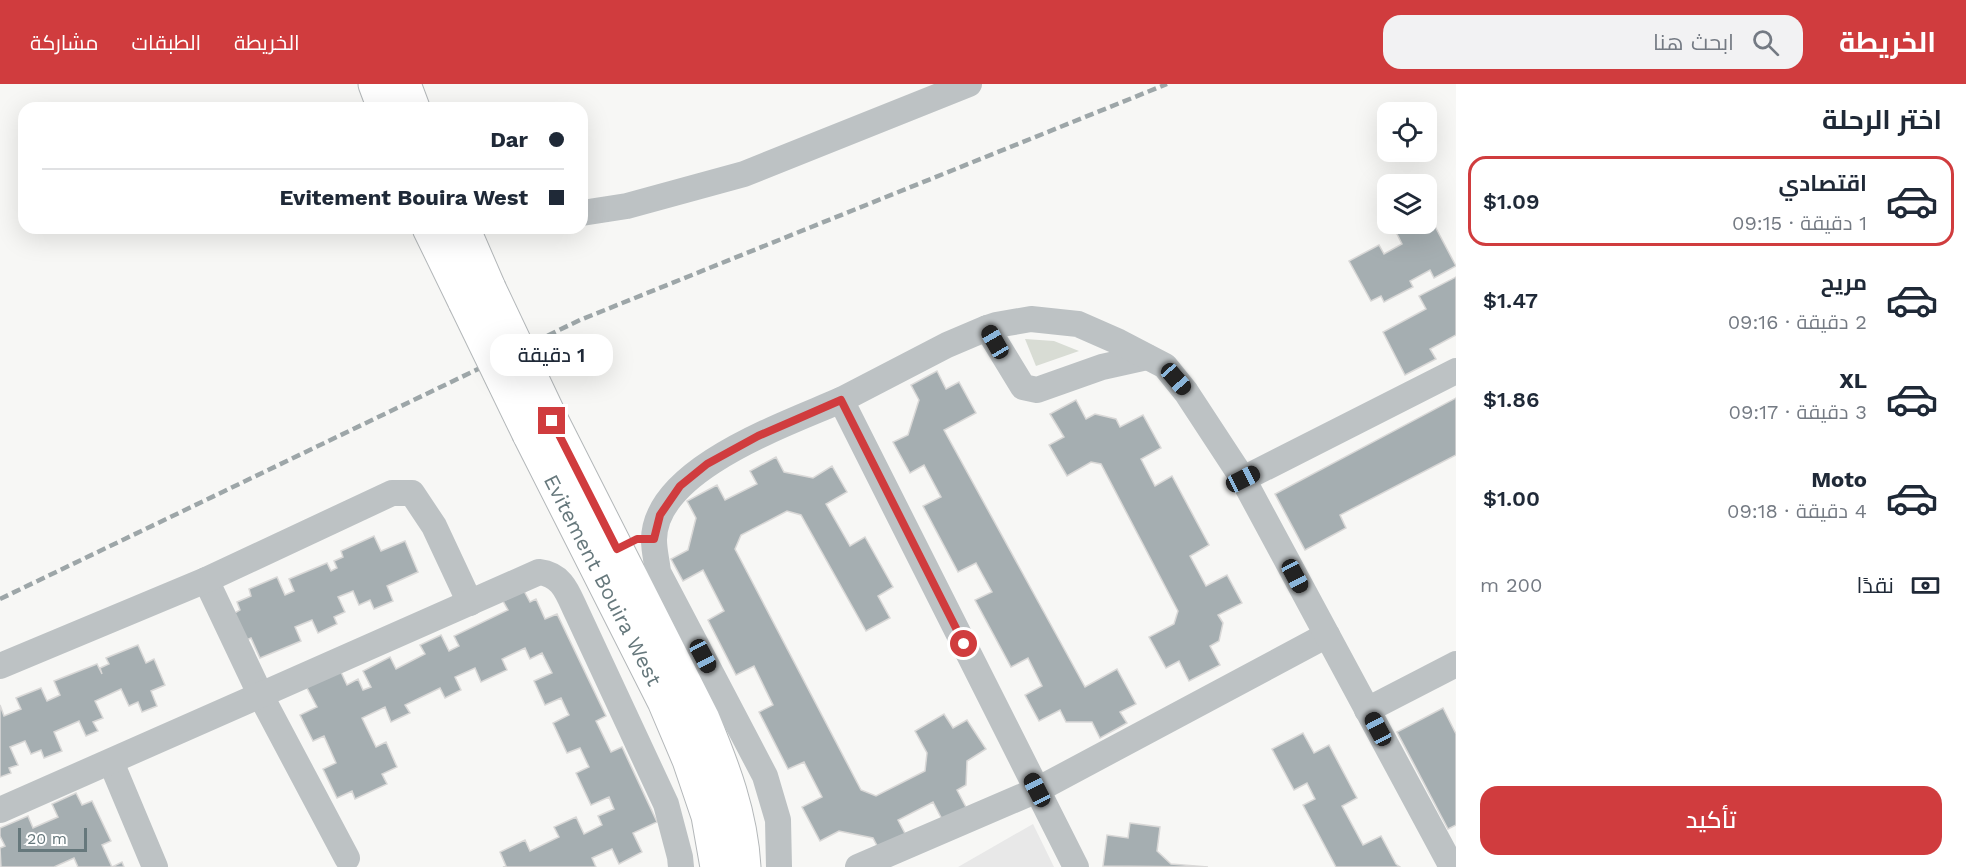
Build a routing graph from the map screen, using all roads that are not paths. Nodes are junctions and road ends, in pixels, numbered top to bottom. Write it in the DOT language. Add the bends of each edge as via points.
graph roads {
  1 [pos="375,84"];
  2 [pos="404,84"];
  3 [pos="969,84"];
  4 [pos="382,102"];
  5 [pos="411,102"];
  6 [pos="588,212"];
  7 [pos="455,234"];
  8 [pos="987,328"];
  9 [pos="1147,357"];
  10 [pos="1456,372"];
  11 [pos="841,400"];
  12 [pos="540,427"];
  13 [pos="1243,479"];
  14 [pos="654,539"];
  15 [pos="617,549"];
  16 [pos="206,580"];
  17 [pos="470,603"];
  18 [pos="1327,635"];
  19 [pos="1456,664"];
  20 [pos="0,666"];
  21 [pos="261,696"];
  22 [pos="1367,710"];
  23 [pos="111,762"];
  24 [pos="1037,790"];
  25 [pos="0,810"];
  26 [pos="347,858"];
  27 [pos="674,864"];
  28 [pos="155,867"];
  29 [pos="717,867"];
  30 [pos="744,867"];
  31 [pos="781,867"];
  32 [pos="858,867"];
  33 [pos="1076,867"];
  34 [pos="1452,867"];
  1 -- 4 [label="highway"];
  2 -- 5 [label="highway"];
  3 -- 6 [label="street" via="744,174 627,206"];
  7 -- 12 [label="highway, Evitement Bouira West, bridge" via="477,295"];
  8 -- 9 [label="street" via="1031,319 1078,324"];
  8 -- 9 [label="street" via="1023,387 1037,390 1102,367"];
  8 -- 11 [label="street"];
  9 -- 13 [label="street" via="1165,366 1186,392"];
  10 -- 13 [label="street"];
  11 -- 14 [label="street" via="758,436 707,464 680,486 660,515"];
  11 -- 24 [label="street"];
  12 -- 15 [label="highway, Evitement Bouira West"];
  12 -- 29 [label="highway, Evitement Bouira West" via="689,760 708,816"];
  13 -- 18 [label="street"];
  14 -- 15 [label="street" via="637,539"];
  14 -- 31 [label="street" via="658,572 765,776 778,820"];
  15 -- 30 [label="highway, Evitement Bouira West" via="703,718 724,769 735,805"];
  16 -- 17 [label="street" via="392,493 412,493 434,526"];
  16 -- 20 [label="street"];
  16 -- 21 [label="street"];
  17 -- 21 [label="street"];
  17 -- 27 [label="street" via="539,572 552,573 563,585 666,804"];
  18 -- 22 [label="street"];
  18 -- 24 [label="street"];
  19 -- 22 [label="street"];
  21 -- 23 [label="street"];
  21 -- 26 [label="street"];
  22 -- 34 [label="street"];
  23 -- 25 [label="street"];
  23 -- 28 [label="street"];
  24 -- 32 [label="street"];
  24 -- 33 [label="street"];
}
